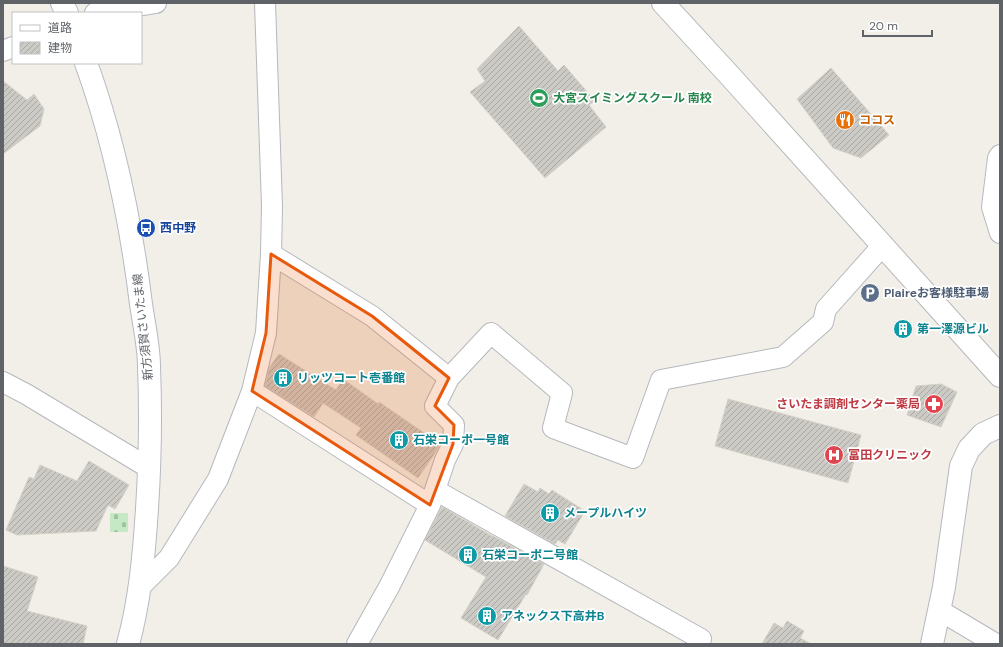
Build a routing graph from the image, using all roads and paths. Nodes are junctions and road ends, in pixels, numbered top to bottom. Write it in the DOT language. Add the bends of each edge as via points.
graph roads {
  1 [pos="62,3"];
  2 [pos="156,3"];
  3 [pos="265,3"];
  4 [pos="663,3"];
  5 [pos="66,12"];
  6 [pos="102,12"];
  7 [pos="86,64"];
  8 [pos="1000,156"];
  9 [pos="1000,233"];
  10 [pos="883,245"];
  11 [pos="271,254"];
  12 [pos="1000,376"];
  13 [pos="449,378"];
  14 [pos="3,382"];
  15 [pos="252,391"];
  16 [pos="1000,426"];
  17 [pos="150,468"];
  18 [pos="432,498"];
  19 [pos="140,587"];
  20 [pos="939,610"];
  21 [pos="128,644"];
  22 [pos="357,644"];
  23 [pos="698,644"];
  24 [pos="932,644"];
  25 [pos="996,644"];
  1 -- 5 [label="street"];
  2 -- 6 [label="street"];
  3 -- 11 [label="street" via="271,170"];
  4 -- 10 [label="street"];
  7 -- 17 [label="street, 新方須賀さいたま線" via="118,170 137,267 149,366"];
  8 -- 9 [label="street" via="992,207"];
  10 -- 12 [label="street"];
  10 -- 13 [label="street" via="826,309 823,322 783,357 661,380 633,458 553,428 562,393 491,333"];
  11 -- 13 [label="street" via="372,316"];
  11 -- 15 [label="street" via="266,333"];
  13 -- 18 [label="street" via="435,406 454,425 453,444"];
  14 -- 17 [label="street"];
  15 -- 18 [label="street"];
  15 -- 19 [label="street" via="218,480 169,558"];
  16 -- 20 [label="street" via="983,434 969,448 961,466"];
  17 -- 19 [label="street, 新方須賀さいたま線"];
  18 -- 22 [label="street" via="390,587"];
  18 -- 23 [label="street" via="701,639"];
  19 -- 21 [label="street, 新方須賀さいたま線"];
  20 -- 24 [label="street"];
  20 -- 25 [label="street"];
}
